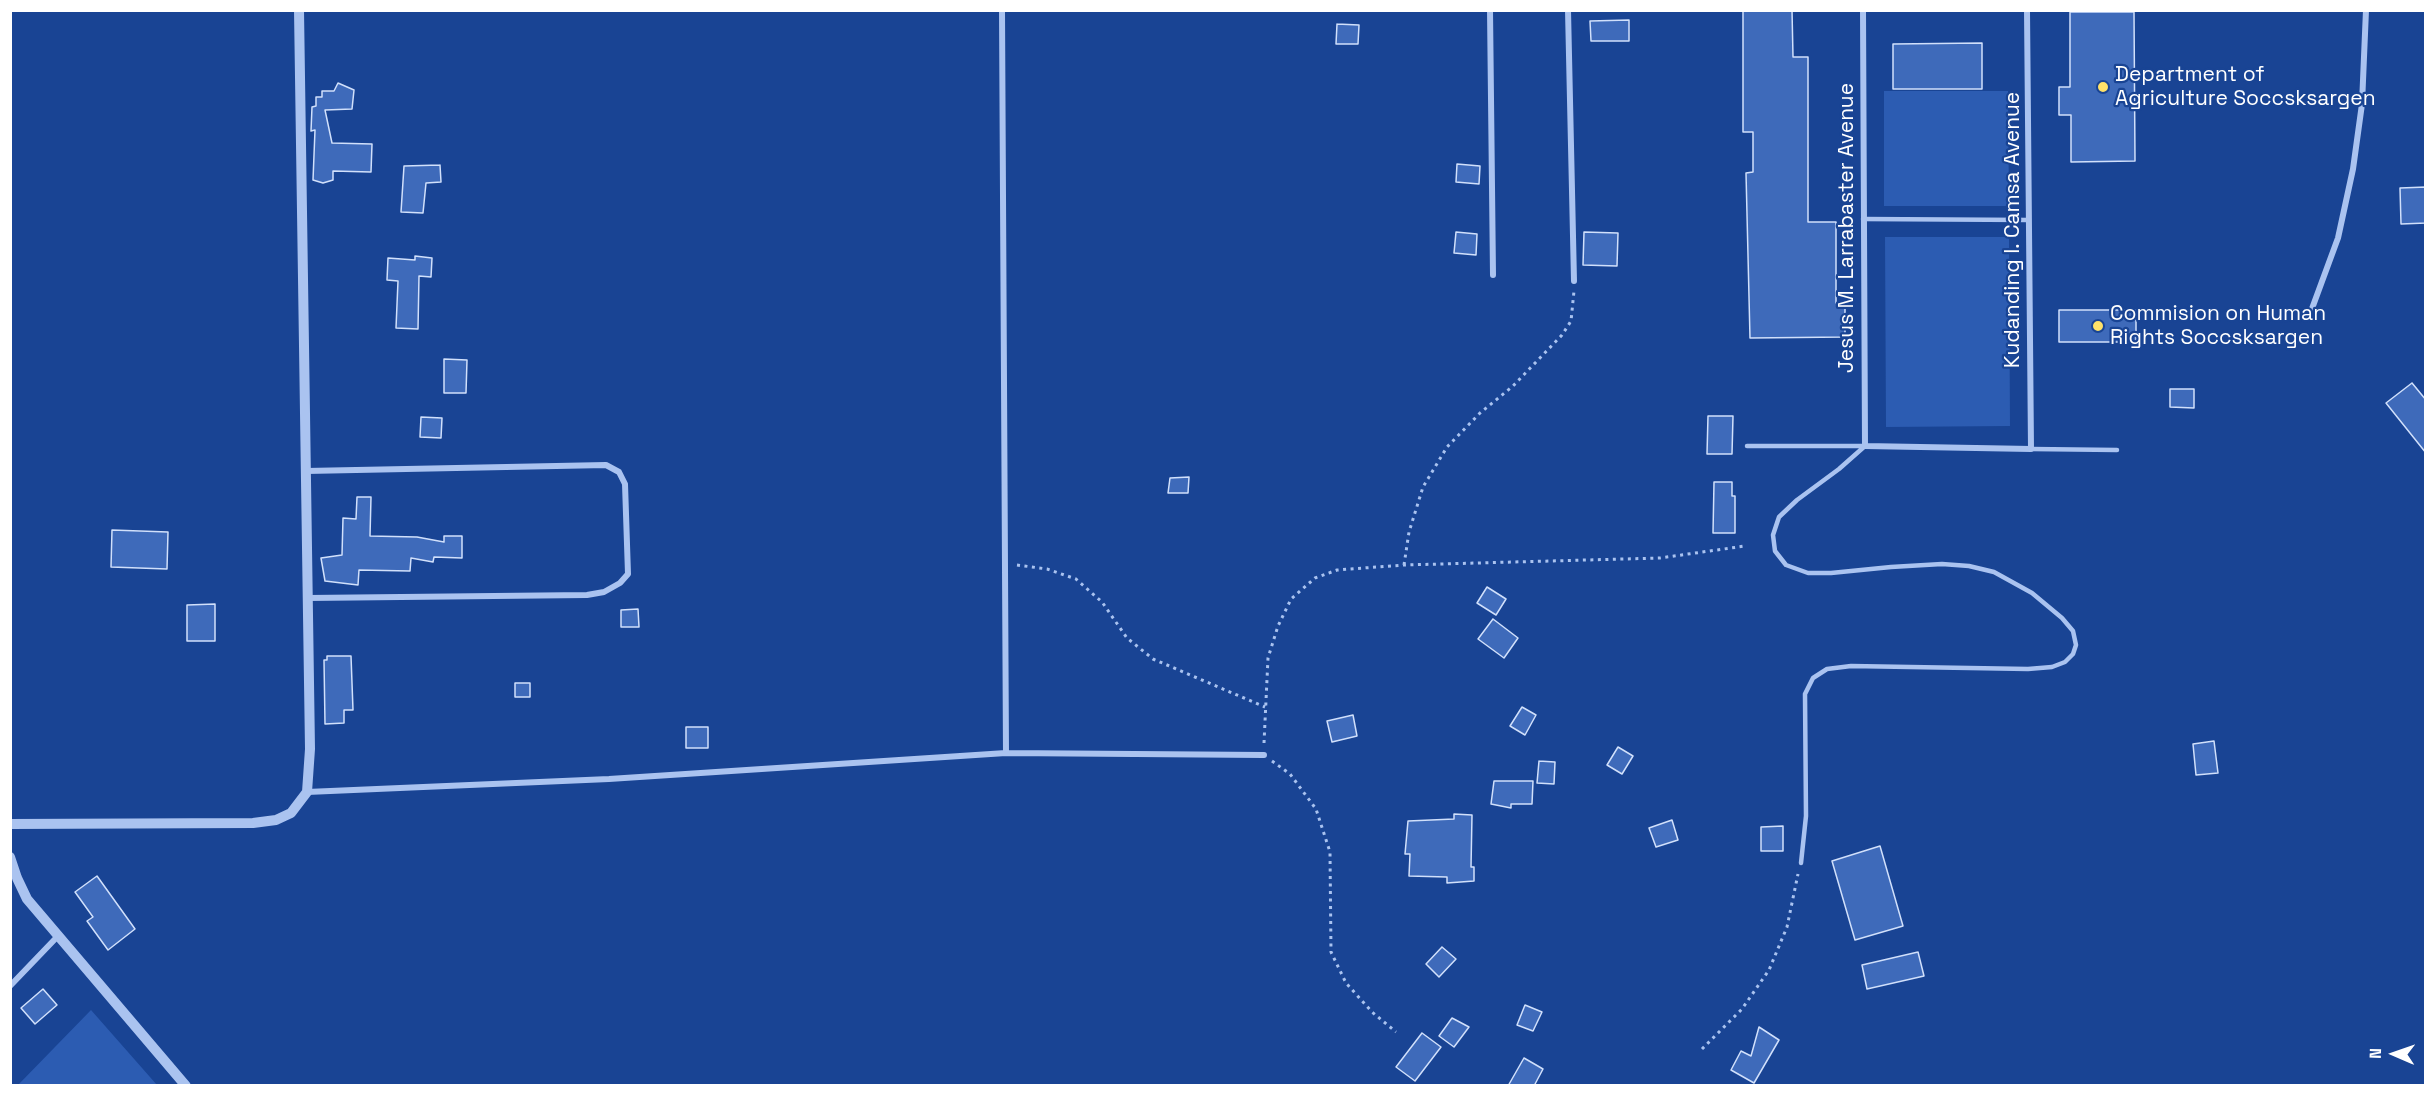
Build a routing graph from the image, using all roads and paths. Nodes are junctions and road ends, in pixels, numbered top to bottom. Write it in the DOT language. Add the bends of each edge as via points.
graph roads {
  1 [pos="299,10"];
  2 [pos="1002,10"];
  3 [pos="1490,10"];
  4 [pos="1568,10"];
  5 [pos="1863,10"];
  6 [pos="2028,10"];
  7 [pos="2366,10"];
  8 [pos="1863,219"];
  9 [pos="2029,220"];
  10 [pos="1493,275"];
  11 [pos="1574,282"];
  12 [pos="2310,314"];
  13 [pos="1747,446"];
  14 [pos="1864,446"];
  15 [pos="2031,449"];
  16 [pos="2117,450"];
  17 [pos="306,471"];
  18 [pos="1745,546"];
  19 [pos="1004,563"];
  20 [pos="1404,565"];
  21 [pos="308,598"];
  22 [pos="1265,707"];
  23 [pos="1006,753"];
  24 [pos="1264,755"];
  25 [pos="307,792"];
  26 [pos="10,825"];
  27 [pos="10,857"];
  28 [pos="1800,863"];
  29 [pos="57,937"];
  30 [pos="10,986"];
  31 [pos="1396,1032"];
  32 [pos="1702,1049"];
  33 [pos="186,1086"];
  1 -- 17 [label="street"];
  2 -- 19 [label="street"];
  3 -- 10 [label="street"];
  4 -- 11 [label="street"];
  5 -- 8 [label="street, Jesus M. Larrabaster Avenue"];
  6 -- 9 [label="street, Kudanding I. Camsa Avenue"];
  7 -- 12 [label="street" via="2362,104 2353,169 2338,238"];
  8 -- 9 [label="lane"];
  8 -- 14 [label="street, Jesus M. Larrabaster Avenue"];
  9 -- 15 [label="street, Kudanding I. Camsa Avenue"];
  11 -- 20 [label="path" via="1571,321 1562,335 1514,386 1447,447 1423,487"];
  13 -- 14 [label="lane"];
  14 -- 15 [label="street"];
  14 -- 28 [label="lane" via="1779,517 1773,535 1775,551 1786,565 1808,573 1942,564 1994,572 2032,593 2062,618 2073,631 2076,645 2066,662 2052,667 1851,666 1827,669 1813,678 1805,694 1806,816"];
  15 -- 16 [label="lane"];
  17 -- 21 [label="street"];
  17 -- 21 [label="street" via="606,465 619,472 625,484 628,574 604,592 587,596"];
  18 -- 20 [label="path" via="1660,558"];
  19 -- 22 [label="path" via="1047,569 1076,579 1102,602 1127,638 1153,659"];
  19 -- 23 [label="street"];
  20 -- 22 [label="path" via="1337,570 1315,578 1291,599 1268,658"];
  21 -- 25 [label="street"];
  22 -- 24 [label="path"];
  23 -- 24 [label="street"];
  23 -- 25 [label="street" via="609,779"];
  24 -- 31 [label="path" via="1290,774 1316,809 1330,852 1331,951 1346,983"];
  25 -- 26 [label="street" via="291,813 253,823"];
  27 -- 29 [label="street" via="27,899"];
  28 -- 32 [label="path" via="1787,927 1769,970 1742,1009"];
  29 -- 30 [label="street"];
  29 -- 33 [label="street"];
}
